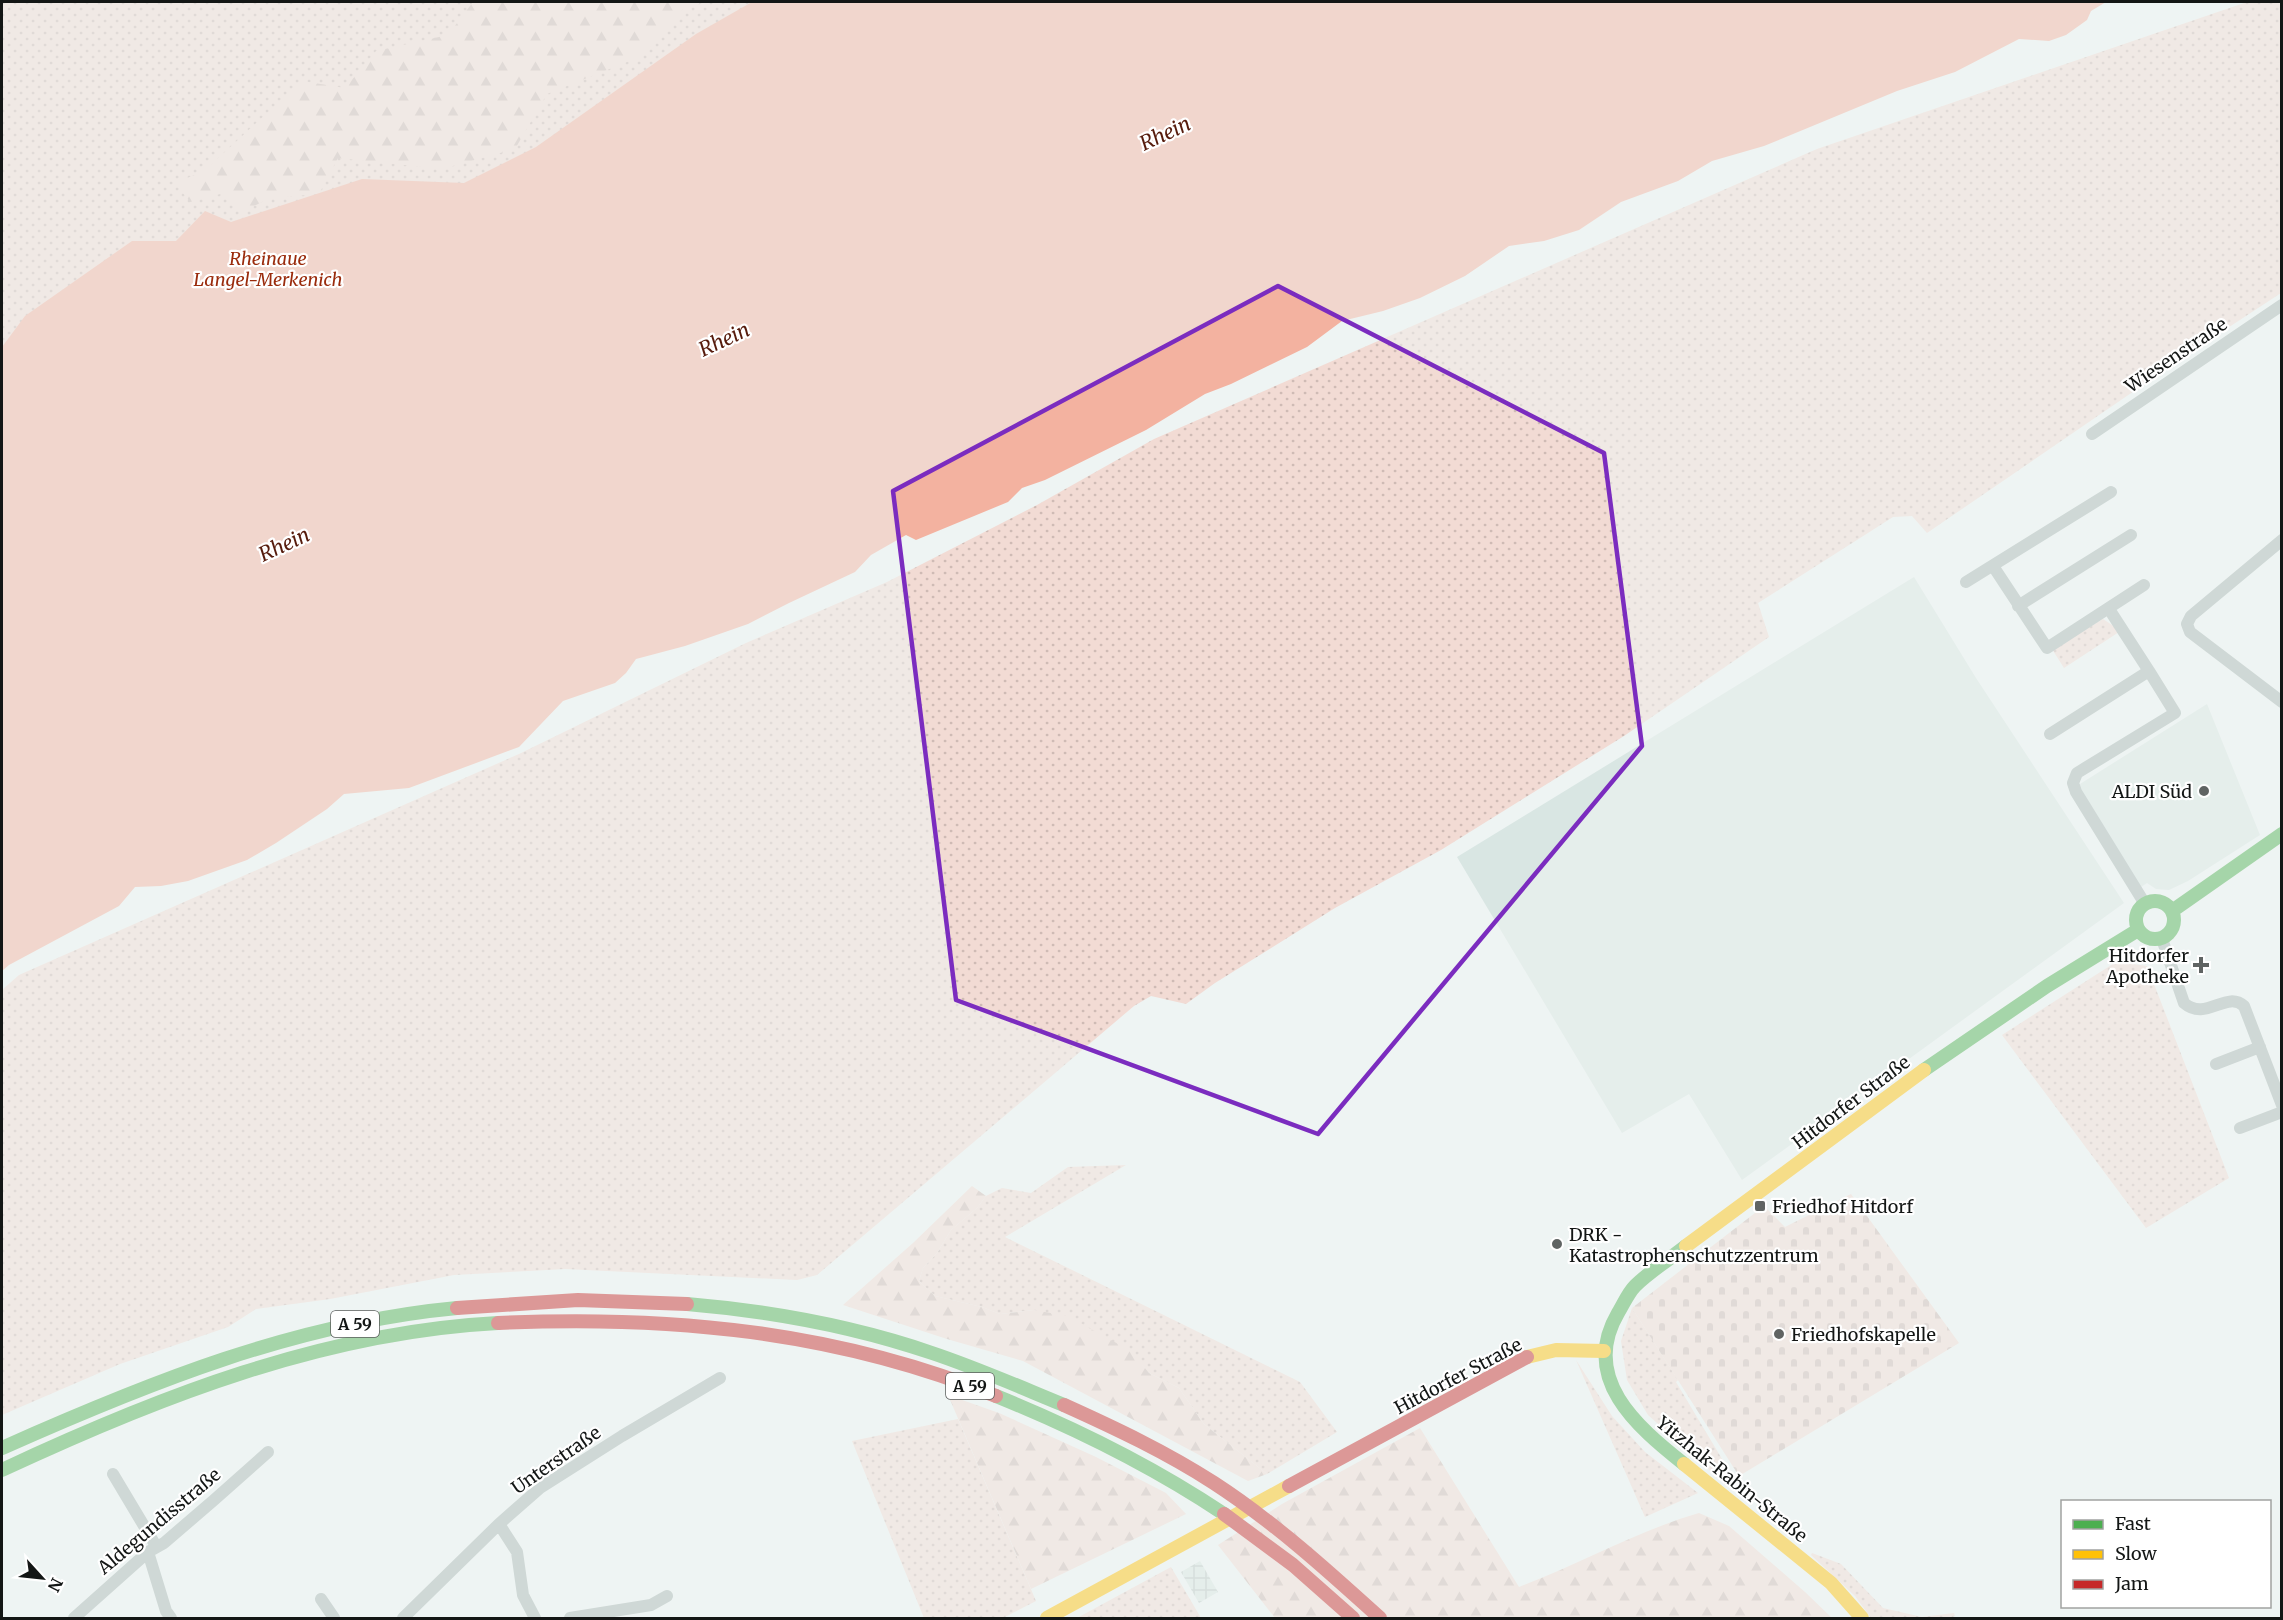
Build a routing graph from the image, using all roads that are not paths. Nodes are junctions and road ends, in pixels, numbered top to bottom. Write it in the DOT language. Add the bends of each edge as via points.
graph roads {
  1 [pos="2282,305"];
  2 [pos="2092,434"];
  3 [pos="2111,492"];
  4 [pos="2131,535"];
  5 [pos="2282,540"];
  6 [pos="1993,566"];
  7 [pos="1966,582"];
  8 [pos="2144,585"];
  9 [pos="2018,606"];
  10 [pos="2109,609"];
  11 [pos="2149,671"];
  12 [pos="2282,702"];
  13 [pos="2050,734"];
  14 [pos="2281,836"];
  15 [pos="2145,904"];
  16 [pos="2172,911"];
  17 [pos="2138,930"];
  18 [pos="2162,939"];
  19 [pos="2260,1047"];
  20 [pos="2216,1064"];
  21 [pos="2282,1105"];
  22 [pos="2282,1112"];
  23 [pos="2240,1128"];
  24 [pos="1604,1351"];
  25 [pos="720,1378"];
  26 [pos="2,1448"];
  27 [pos="268,1452"];
  28 [pos="2,1470"];
  29 [pos="113,1474"];
  30 [pos="499,1524"];
  31 [pos="152,1549"];
  32 [pos="667,1596"];
  33 [pos="321,1599"];
  34 [pos="74,1618"];
  35 [pos="171,1618"];
  36 [pos="334,1618"];
  37 [pos="403,1618"];
  38 [pos="536,1618"];
  39 [pos="570,1618"];
  40 [pos="1047,1618"];
  41 [pos="1353,1618"];
  42 [pos="1380,1618"];
  43 [pos="1862,1618"];
  1 -- 2 [label="street, Wiesenstraße"];
  3 -- 6 [label="street"];
  4 -- 9 [label="street"];
  5 -- 12 [label="street" via="2191,616 2187,624 2190,632"];
  6 -- 7 [label="street"];
  6 -- 9 [label="street"];
  8 -- 10 [label="street"];
  9 -- 10 [label="street" via="2047,648"];
  10 -- 11 [label="street"];
  11 -- 13 [label="street"];
  11 -- 15 [label="street" via="2175,713 2077,773 2073,783"];
  14 -- 16 [label="main road"];
  15 -- 16 [label="main road" via="2157,901"];
  15 -- 17 [label="main road" via="2137,913"];
  16 -- 18 [label="main road" via="2172,930"];
  17 -- 18 [label="main road" via="2148,939"];
  17 -- 24 [label="main road, Hitdorfer Straße" via="1931,1065 1658,1268 1634,1287 1612,1324"];
  18 -- 19 [label="street" via="2184,1003 2200,1011 2239,1001"];
  19 -- 20 [label="street"];
  19 -- 21 [label="street"];
  22 -- 23 [label="street"];
  24 -- 40 [label="main road, Hitdorfer Straße" via="1556,1350 1529,1356"];
  24 -- 43 [label="main road, Yitzhak-Rabin-Straße" via="1608,1375 1622,1407 1638,1424 1831,1583"];
  25 -- 30 [label="street, Unterstraße" via="540,1488"];
  26 -- 42 [label="main road, A 59" via="196,1367 372,1320 521,1301 634,1300 707,1306 796,1318 913,1347 989,1373 1130,1435 1218,1486 1310,1554"];
  27 -- 31 [label="street, Aldegundisstraße"];
  28 -- 41 [label="main road, A 59" via="193,1390 300,1356 396,1335 471,1325 528,1320 654,1320 771,1333 848,1350 938,1374 1026,1409 1122,1453 1198,1498 1265,1543"];
  29 -- 31 [label="street"];
  30 -- 37 [label="street, Unterstraße"];
  30 -- 38 [label="street" via="517,1551 523,1595"];
  31 -- 34 [label="street, Aldegundisstraße"];
  31 -- 35 [label="street"];
  32 -- 39 [label="street" via="651,1605"];
  33 -- 36 [label="street"];
}
